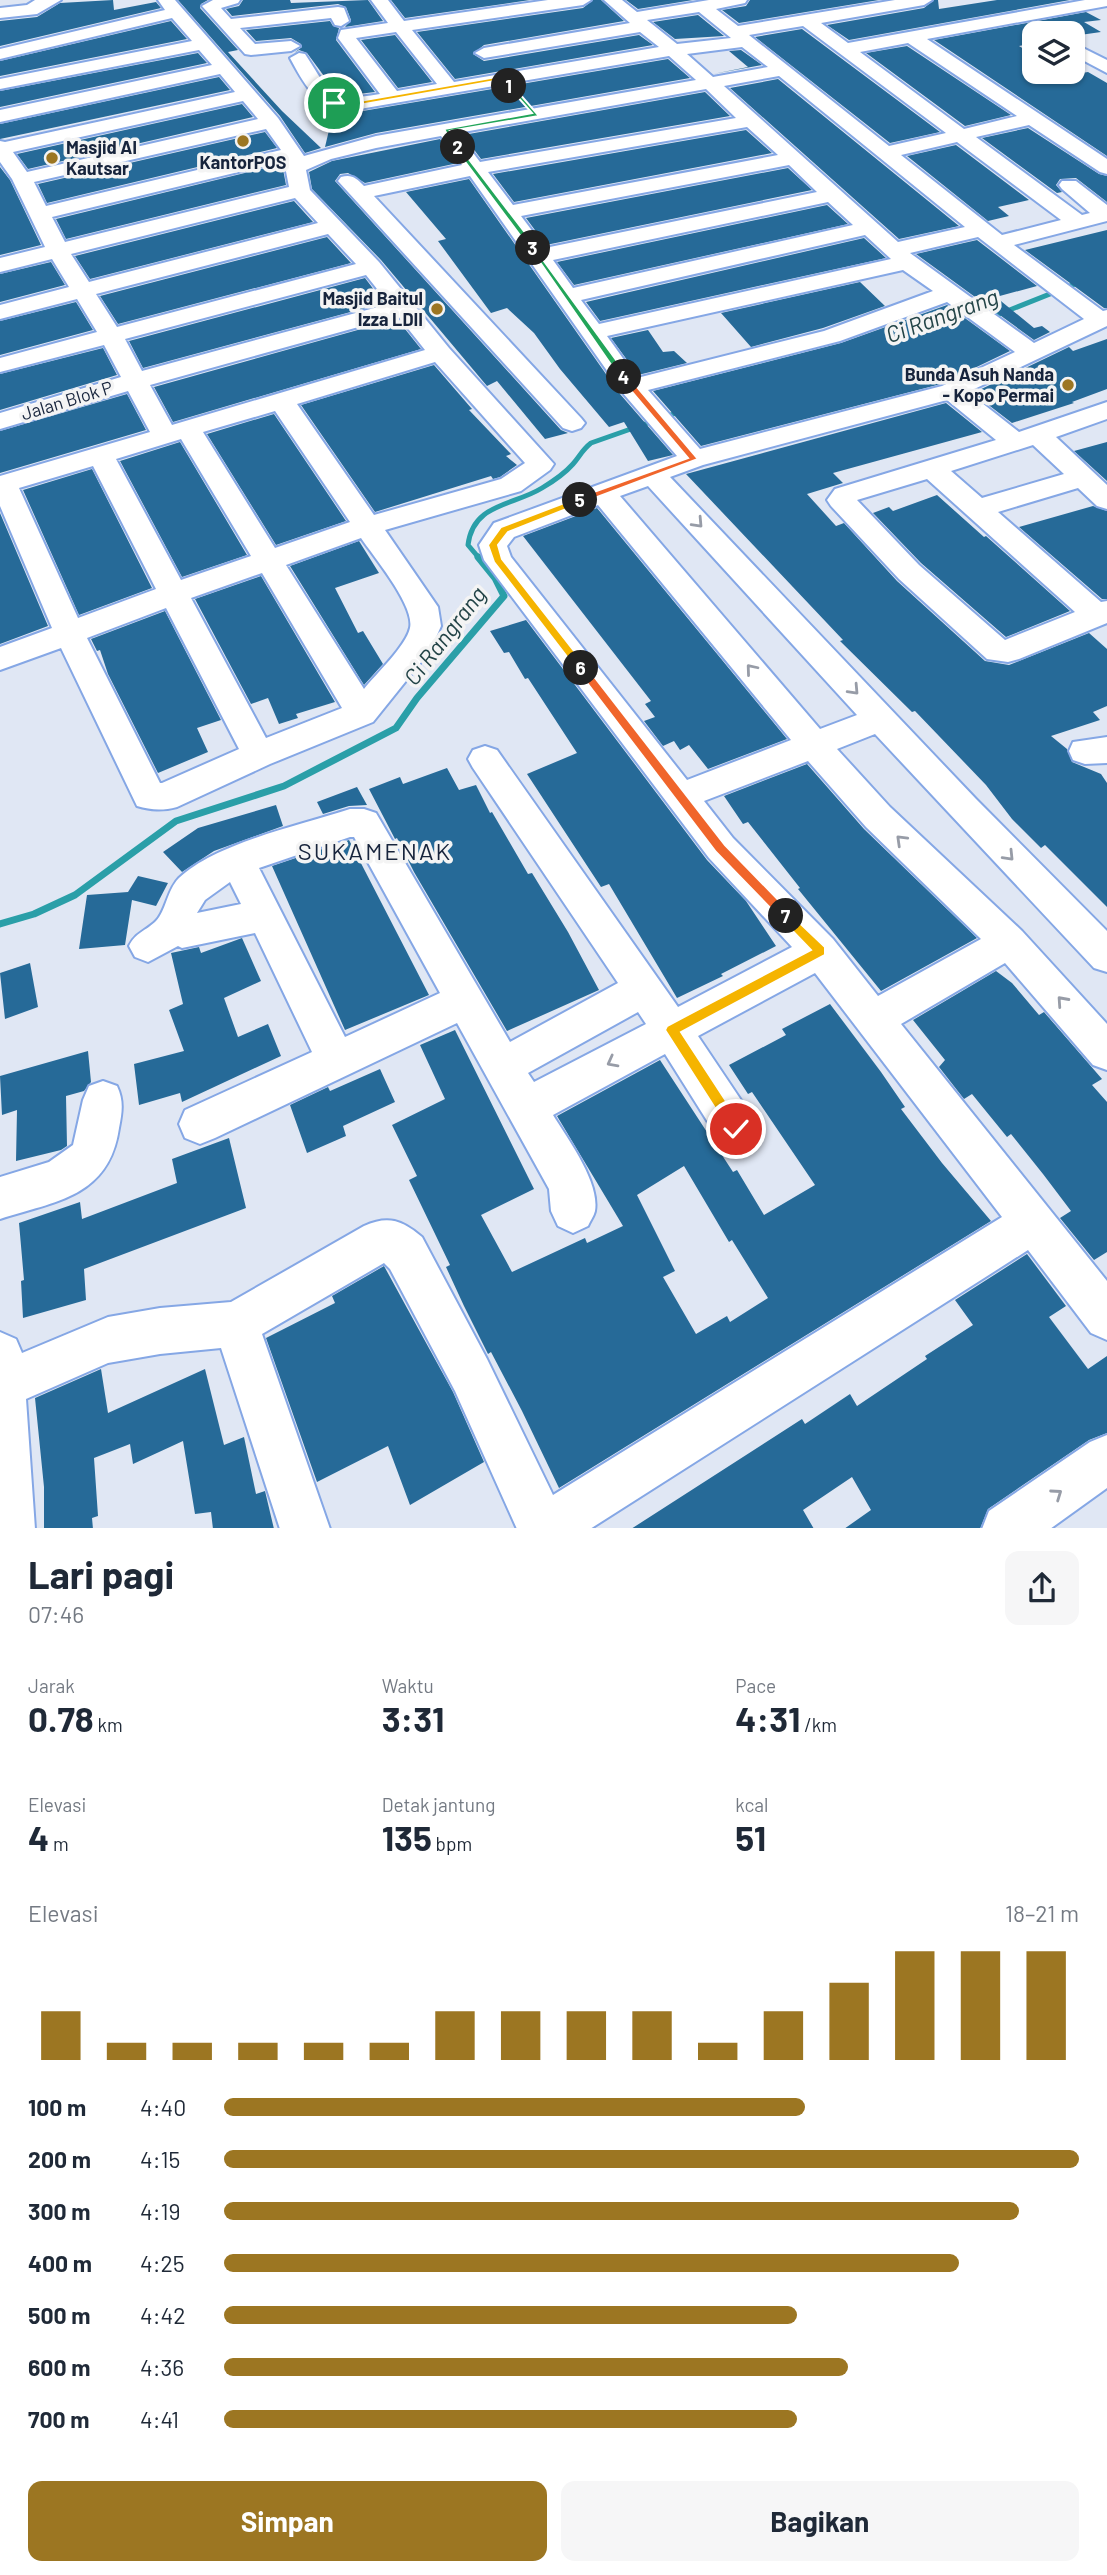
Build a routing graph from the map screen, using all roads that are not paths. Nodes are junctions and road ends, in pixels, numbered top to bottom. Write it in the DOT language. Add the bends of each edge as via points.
graph roads {
  1 [pos="53,0"];
  2 [pos="232,0"];
  3 [pos="379,0"];
  4 [pos="583,0"];
  5 [pos="612,0"];
  6 [pos="739,0"];
  7 [pos="913,1"];
  8 [pos="1107,1"];
  9 [pos="1077,3"];
  10 [pos="171,6"];
  11 [pos="702,6"];
  12 [pos="1000,6"];
  13 [pos="454,11"];
  14 [pos="0,13"];
  15 [pos="343,15"];
  16 [pos="1018,18"];
  17 [pos="806,20"];
  18 [pos="1024,21"];
  19 [pos="640,22"];
  20 [pos="228,24"];
  21 [pos="400,25"];
  22 [pos="742,36"];
  23 [pos="913,38"];
  24 [pos="202,44"];
  25 [pos="846,49"];
  26 [pos="673,50"];
  27 [pos="484,53"];
  28 [pos="0,54"];
  29 [pos="223,68"];
  30 [pos="784,70"];
  31 [pos="502,78"];
  32 [pos="0,84"];
  33 [pos="709,84"];
  34 [pos="449,88"];
  35 [pos="247,95"];
  36 [pos="391,97"];
  37 [pos="537,114"];
  38 [pos="0,116"];
  39 [pos="1033,118"];
  40 [pos="751,121"];
  41 [pos="271,122"];
  42 [pos="446,130"];
  43 [pos="962,136"];
  44 [pos="1,148"];
  45 [pos="886,153"];
  46 [pos="324,155"];
  47 [pos="792,159"];
  48 [pos="294,160"];
  49 [pos="1107,168"];
  50 [pos="474,169"];
  51 [pos="1107,175"];
  52 [pos="22,179"];
  53 [pos="1069,185"];
  54 [pos="300,191"];
  55 [pos="1038,192"];
  56 [pos="360,193"];
  57 [pos="831,195"];
  58 [pos="508,212"];
  59 [pos="39,214"];
  60 [pos="1075,219"];
  61 [pos="333,226"];
  62 [pos="868,228"];
  63 [pos="989,236"];
  64 [pos="58,251"];
  65 [pos="539,256"];
  66 [pos="900,256"];
  67 [pos="0,265"];
  68 [pos="371,267"];
  69 [pos="83,290"];
  70 [pos="948,293"];
  71 [pos="567,296"];
  72 [pos="405,307"];
  73 [pos="221,308"];
  74 [pos="0,312"];
  75 [pos="1103,318"];
  76 [pos="591,333"];
  77 [pos="110,334"];
  78 [pos="253,351"];
  79 [pos="1031,352"];
  80 [pos="440,353"];
  81 [pos="0,365"];
  82 [pos="135,381"];
  83 [pos="631,387"];
  84 [pos="951,391"];
  85 [pos="281,400"];
  86 [pos="1107,410"];
  87 [pos="0,421"];
  88 [pos="572,423"];
  89 [pos="176,432"];
  90 [pos="1027,439"];
  91 [pos="101,455"];
  92 [pos="694,459"];
  93 [pos="932,469"];
  94 [pos="652,474"];
  95 [pos="1084,477"];
  96 [pos="2,484"];
  97 [pos="602,492"];
  98 [pos="1107,500"];
  99 [pos="977,509"];
  100 [pos="366,526"];
  101 [pos="28,539"];
  102 [pos="0,549"];
  103 [pos="271,561"];
  104 [pos="175,593"];
  105 [pos="1102,613"];
  106 [pos="69,632"];
  107 [pos="0,659"];
  108 [pos="362,713"];
  109 [pos="881,719"];
  110 [pos="813,744"];
  111 [pos="258,755"];
  112 [pos="485,759"];
  113 [pos="681,796"];
  114 [pos="238,861"];
  115 [pos="264,915"];
  116 [pos="1009,942"];
  117 [pos="1104,948"];
  118 [pos="820,951"];
  119 [pos="644,989"];
  120 [pos="465,1000"];
  121 [pos="875,1018"];
  122 [pos="672,1030"];
  123 [pos="1107,1052"];
  124 [pos="337,1061"];
  125 [pos="503,1066"];
  126 [pos="103,1100"];
  127 [pos="527,1107"];
  128 [pos="200,1124"];
  129 [pos="736,1129"];
  130 [pos="0,1198"];
  131 [pos="572,1211"];
  132 [pos="1033,1222"];
  133 [pos="1107,1317"];
  134 [pos="236,1324"];
  135 [pos="1,1371"];
  136 [pos="1107,1459"];
  137 [pos="10,1528"];
  138 [pos="305,1528"];
  139 [pos="543,1528"];
  140 [pos="1007,1528"];
  1 -- 14 [label="street" via="29,10"];
  2 -- 20 [label="street" via="210,6"];
  3 -- 21 [label="street"];
  4 -- 13 [label="street"];
  5 -- 19 [label="street"];
  6 -- 11 [label="street"];
  7 -- 17 [label="street"];
  8 -- 9 [label="street"];
  9 -- 16 [label="street"];
  10 -- 24 [label="street"];
  10 -- 28 [label="street"];
  11 -- 19 [label="street"];
  11 -- 22 [label="street"];
  12 -- 16 [label="street"];
  13 -- 21 [label="street"];
  13 -- 27 [label="street"];
  15 -- 20 [label="street"];
  16 -- 18 [label="street"];
  16 -- 23 [label="street"];
  17 -- 22 [label="street"];
  17 -- 25 [label="street"];
  19 -- 26 [label="street"];
  19 -- 27 [label="street"];
  20 -- 36 [label="street" via="252,50 295,52 313,85 334,103"];
  21 -- 34 [label="street"];
  21 -- 36 [label="street" via="347,34"];
  22 -- 26 [label="street"];
  22 -- 30 [label="street"];
  23 -- 25 [label="street"];
  23 -- 39 [label="street"];
  24 -- 29 [label="street"];
  24 -- 32 [label="street"];
  25 -- 43 [label="street"];
  26 -- 31 [label="street"];
  26 -- 33 [label="street"];
  27 -- 31 [label="street"];
  29 -- 35 [label="street"];
  29 -- 38 [label="street"];
  30 -- 33 [label="street"];
  30 -- 45 [label="street"];
  31 -- 34 [label="street"];
  31 -- 37 [label="street"];
  33 -- 37 [label="street"];
  33 -- 40 [label="street"];
  34 -- 36 [label="street"];
  35 -- 41 [label="street"];
  35 -- 44 [label="street"];
  37 -- 42 [label="street"];
  39 -- 43 [label="street"];
  39 -- 49 [label="street"];
  40 -- 47 [label="street"];
  40 -- 50 [label="street"];
  41 -- 48 [label="street"];
  41 -- 52 [label="street"];
  42 -- 46 [label="street"];
  42 -- 50 [label="street"];
  43 -- 45 [label="street"];
  43 -- 55 [label="street"];
  44 -- 52 [label="street"];
  45 -- 63 [label="street"];
  46 -- 48 [label="street"];
  46 -- 56 [label="street"];
  47 -- 57 [label="street"];
  47 -- 58 [label="street"];
  48 -- 54 [label="street"];
  48 -- 59 [label="street"];
  50 -- 56 [label="street" via="393,194"];
  50 -- 58 [label="street"];
  51 -- 53 [label="street"];
  52 -- 59 [label="street"];
  53 -- 55 [label="street"];
  53 -- 60 [label="street" via="1106,214"];
  54 -- 61 [label="street"];
  54 -- 64 [label="street"];
  55 -- 60 [label="street"];
  56 -- 88 [label="street"];
  57 -- 62 [label="street"];
  57 -- 65 [label="street"];
  58 -- 65 [label="street"];
  59 -- 64 [label="street"];
  60 -- 63 [label="street"];
  61 -- 68 [label="street"];
  61 -- 69 [label="street"];
  62 -- 66 [label="street"];
  62 -- 71 [label="street"];
  63 -- 66 [label="street"];
  63 -- 75 [label="street" via="1049,284"];
  64 -- 67 [label="street"];
  64 -- 69 [label="street"];
  65 -- 71 [label="street"];
  66 -- 70 [label="street"];
  66 -- 76 [label="street"];
  68 -- 72 [label="street"];
  68 -- 73 [label="street"];
  69 -- 74 [label="street"];
  69 -- 77 [label="street"];
  70 -- 79 [label="street"];
  70 -- 83 [label="street" via="859,330"];
  71 -- 76 [label="street"];
  72 -- 78 [label="street, Jalan Blok P"];
  72 -- 80 [label="street"];
  73 -- 77 [label="street"];
  73 -- 78 [label="street"];
  75 -- 79 [label="street"];
  76 -- 83 [label="street"];
  77 -- 81 [label="street"];
  77 -- 82 [label="street"];
  78 -- 82 [label="street, Jalan Blok P"];
  79 -- 84 [label="street"];
  80 -- 85 [label="street"];
  80 -- 100 [label="street" via="541,464 511,485"];
  82 -- 87 [label="street, Jalan Blok P"];
  82 -- 89 [label="street"];
  83 -- 92 [label="street"];
  84 -- 90 [label="street"];
  84 -- 92 [label="street"];
  85 -- 89 [label="street"];
  85 -- 100 [label="street"];
  86 -- 90 [label="street"];
  89 -- 91 [label="street"];
  89 -- 103 [label="street"];
  90 -- 93 [label="street"];
  90 -- 95 [label="street"];
  91 -- 96 [label="street"];
  91 -- 104 [label="street"];
  92 -- 94 [label="street"];
  93 -- 99 [label="street"];
  93 -- 105 [label="street" via="841,499 909,572 998,650 1008,651"];
  94 -- 97 [label="street"];
  94 -- 109 [label="street, one-way"];
  95 -- 98 [label="street"];
  95 -- 99 [label="street"];
  96 -- 101 [label="street"];
  110 -- 97 [label="street, one-way"];
  97 -- 113 [label="street" via="504,530 494,540 494,551"];
  99 -- 105 [label="street"];
  100 -- 103 [label="street"];
  100 -- 108 [label="street" via="423,607 427,620 419,643"];
  101 -- 102 [label="street"];
  101 -- 106 [label="street"];
  103 -- 104 [label="street"];
  103 -- 108 [label="street"];
  104 -- 106 [label="street"];
  104 -- 111 [label="street"];
  106 -- 107 [label="street"];
  106 -- 111 [label="street" via="149,796 165,797"];
  108 -- 111 [label="street"];
  109 -- 110 [label="street"];
  109 -- 117 [label="street, one-way"];
  110 -- 113 [label="street"];
  116 -- 110 [label="street, one-way" via="878,817"];
  112 -- 119 [label="street"];
  113 -- 118 [label="street" via="721,848"];
  114 -- 115 [label="street"];
  114 -- 115 [label="street" via="191,889 161,937"];
  114 -- 120 [label="street" via="350,822 364,823"];
  115 -- 124 [label="street"];
  116 -- 121 [label="street"];
  123 -- 116 [label="street, one-way"];
  118 -- 121 [label="street"];
  118 -- 122 [label="street"];
  119 -- 122 [label="street"];
  119 -- 125 [label="street"];
  120 -- 124 [label="street"];
  120 -- 125 [label="street"];
  121 -- 132 [label="street"];
  122 -- 127 [label="street, one-way"];
  122 -- 129 [label="street"];
  124 -- 128 [label="street"];
  125 -- 127 [label="street"];
  126 -- 130 [label="street" via="86,1163 75,1173"];
  127 -- 131 [label="street" via="568,1181"];
  132 -- 133 [label="street"];
  132 -- 139 [label="street"];
  134 -- 135 [label="street" via="108,1340"];
  134 -- 138 [label="street"];
  134 -- 139 [label="street" via="379,1241 399,1244 471,1375"];
  135 -- 137 [label="street"];
  140 -- 136 [label="street, one-way"];
}
